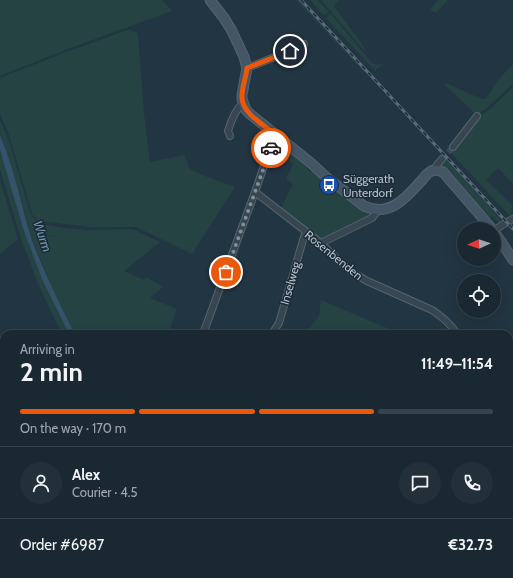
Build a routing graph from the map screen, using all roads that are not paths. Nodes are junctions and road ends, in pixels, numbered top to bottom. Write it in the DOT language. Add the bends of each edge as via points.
graph roads {
  1 [pos="210,0"];
  2 [pos="304,44"];
  3 [pos="247,68"];
  4 [pos="243,103"];
  5 [pos="477,116"];
  6 [pos="275,134"];
  7 [pos="230,136"];
  8 [pos="452,147"];
  9 [pos="442,159"];
  10 [pos="436,170"];
  11 [pos="255,192"];
  12 [pos="377,210"];
  13 [pos="513,219"];
  14 [pos="486,222"];
  15 [pos="501,226"];
  16 [pos="306,232"];
  17 [pos="501,242"];
  18 [pos="321,243"];
  19 [pos="513,260"];
  20 [pos="205,330"];
  21 [pos="275,330"];
  22 [pos="454,330"];
  1 -- 3 [label="main road" via="232,31"];
  2 -- 3 [label="street"];
  3 -- 4 [label="main road"];
  4 -- 6 [label="main road" via="250,114"];
  4 -- 7 [label="street" via="232,119 228,131"];
  5 -- 8 [label="street"];
  6 -- 11 [label="street"];
  6 -- 12 [label="main road" via="359,202"];
  9 -- 10 [label="street"];
  10 -- 12 [label="main road" via="428,174 396,205"];
  10 -- 14 [label="main road" via="443,172"];
  11 -- 16 [label="street, Rosenbenden"];
  11 -- 20 [label="street"];
  12 -- 18 [label="street" via="372,218"];
  13 -- 15 [label="street"];
  16 -- 18 [label="street, Rosenbenden"];
  16 -- 21 [label="street, Inselweg" via="279,323"];
  17 -- 19 [label="main road"];
  18 -- 22 [label="street, Rosenbenden" via="352,272 432,310"];
}
